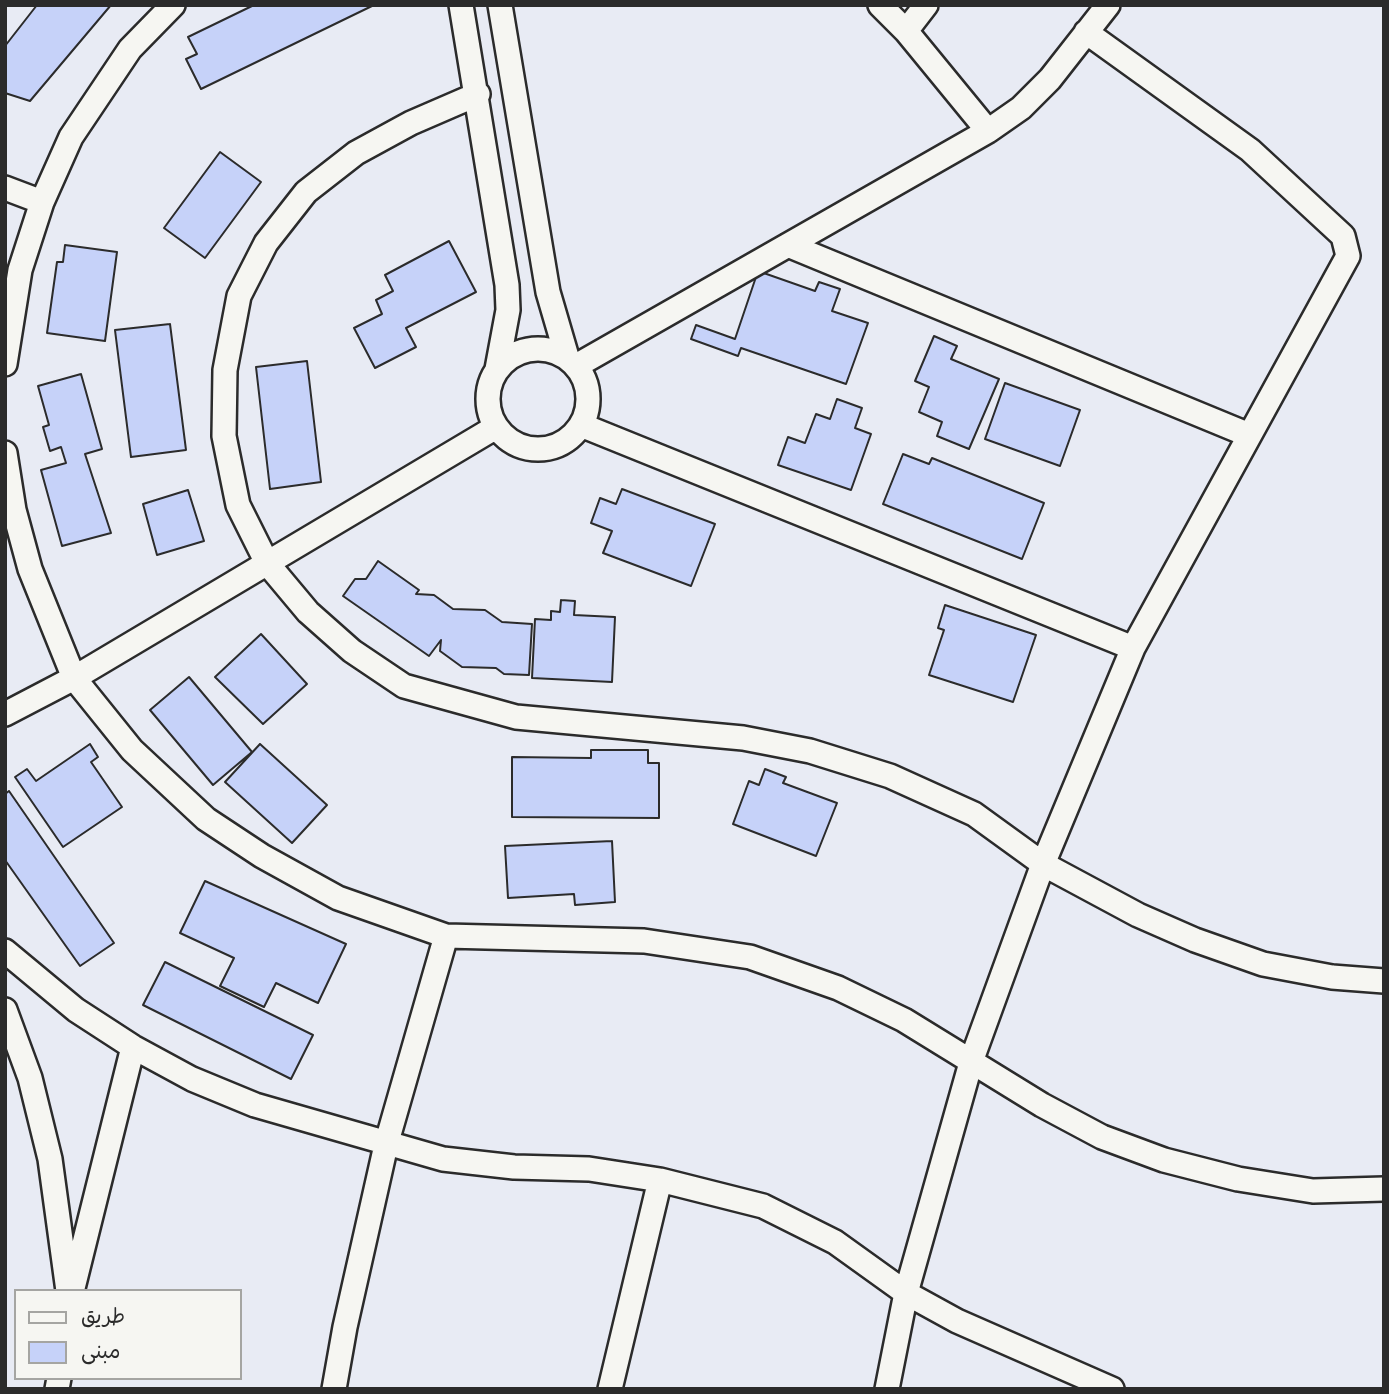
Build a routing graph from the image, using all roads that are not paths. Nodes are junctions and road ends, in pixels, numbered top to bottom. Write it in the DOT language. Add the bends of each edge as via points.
graph roads {
  1 [pos="173,5"];
  2 [pos="461,5"];
  3 [pos="500,5"];
  4 [pos="880,5"];
  5 [pos="926,5"];
  6 [pos="1108,5"];
  7 [pos="906,31"];
  8 [pos="1086,32"];
  9 [pos="478,94"];
  10 [pos="988,131"];
  11 [pos="5,188"];
  12 [pos="42,202"];
  13 [pos="788,245"];
  14 [pos="572,361"];
  15 [pos="5,364"];
  16 [pos="497,369"];
  17 [pos="581,425"];
  18 [pos="496,427"];
  19 [pos="1249,435"];
  20 [pos="5,453"];
  21 [pos="267,563"];
  22 [pos="1133,648"];
  23 [pos="74,678"];
  24 [pos="5,714"];
  25 [pos="1043,864"];
  26 [pos="446,936"];
  27 [pos="5,951"];
  28 [pos="1384,981"];
  29 [pos="5,1010"];
  30 [pos="133,1047"];
  31 [pos="972,1059"];
  32 [pos="386,1145"];
  33 [pos="660,1180"];
  34 [pos="1384,1189"];
  35 [pos="70,1289"];
  36 [pos="71,1289"];
  37 [pos="906,1293"];
  38 [pos="334,1389"];
  39 [pos="610,1389"];
  40 [pos="887,1389"];
  41 [pos="1112,1389"];
  1 -- 12 [label="street" via="130,49 88,107"];
  2 -- 9 [label="street"];
  3 -- 14 [label="street" via="548,292"];
  4 -- 7 [label="street"];
  5 -- 7 [label="street"];
  6 -- 8 [label="street"];
  7 -- 10 [label="street"];
  8 -- 10 [label="street" via="1031,99"];
  8 -- 19 [label="street" via="1250,150 1343,236 1345,265"];
  9 -- 16 [label="street" via="507,285"];
  9 -- 21 [label="street" via="356,153 306,192 266,243 239,296 225,370 224,436 237,505"];
  10 -- 13 [label="street"];
  11 -- 12 [label="street"];
  12 -- 15 [label="street" via="20,270"];
  13 -- 14 [label="street"];
  13 -- 19 [label="street"];
  14 -- 16 [label="street" via="537,348 508,359"];
  14 -- 17 [label="street" via="587,384 588,405"];
  16 -- 18 [label="street" via="487,397"];
  17 -- 18 [label="street" via="555,447 538,449 521,447"];
  17 -- 22 [label="street"];
  18 -- 21 [label="street"];
  19 -- 22 [label="street"];
  20 -- 23 [label="street" via="30,569"];
  21 -- 23 [label="street"];
  21 -- 25 [label="street" via="316,620 404,686 516,717 743,738 810,751 890,776 974,814"];
  22 -- 25 [label="street"];
  23 -- 24 [label="street"];
  23 -- 26 [label="street" via="132,750 206,819 338,898"];
  25 -- 28 [label="street" via="1138,915 1263,964"];
  25 -- 31 [label="street"];
  26 -- 31 [label="street" via="644,941 750,957 838,988"];
  26 -- 32 [label="street"];
  27 -- 30 [label="street" via="76,1010"];
  29 -- 35 [label="street" via="30,1078 50,1159"];
  30 -- 32 [label="street" via="192,1079 255,1105"];
  30 -- 36 [label="street"];
  31 -- 34 [label="street" via="1102,1137 1164,1160 1238,1179 1313,1191"];
  31 -- 37 [label="street"];
  32 -- 33 [label="street" via="443,1159 589,1169"];
  32 -- 38 [label="street"];
  33 -- 37 [label="street" via="763,1206 835,1242"];
  33 -- 39 [label="street"];
  37 -- 40 [label="street"];
  37 -- 41 [label="street" via="1016,1349"];
}
